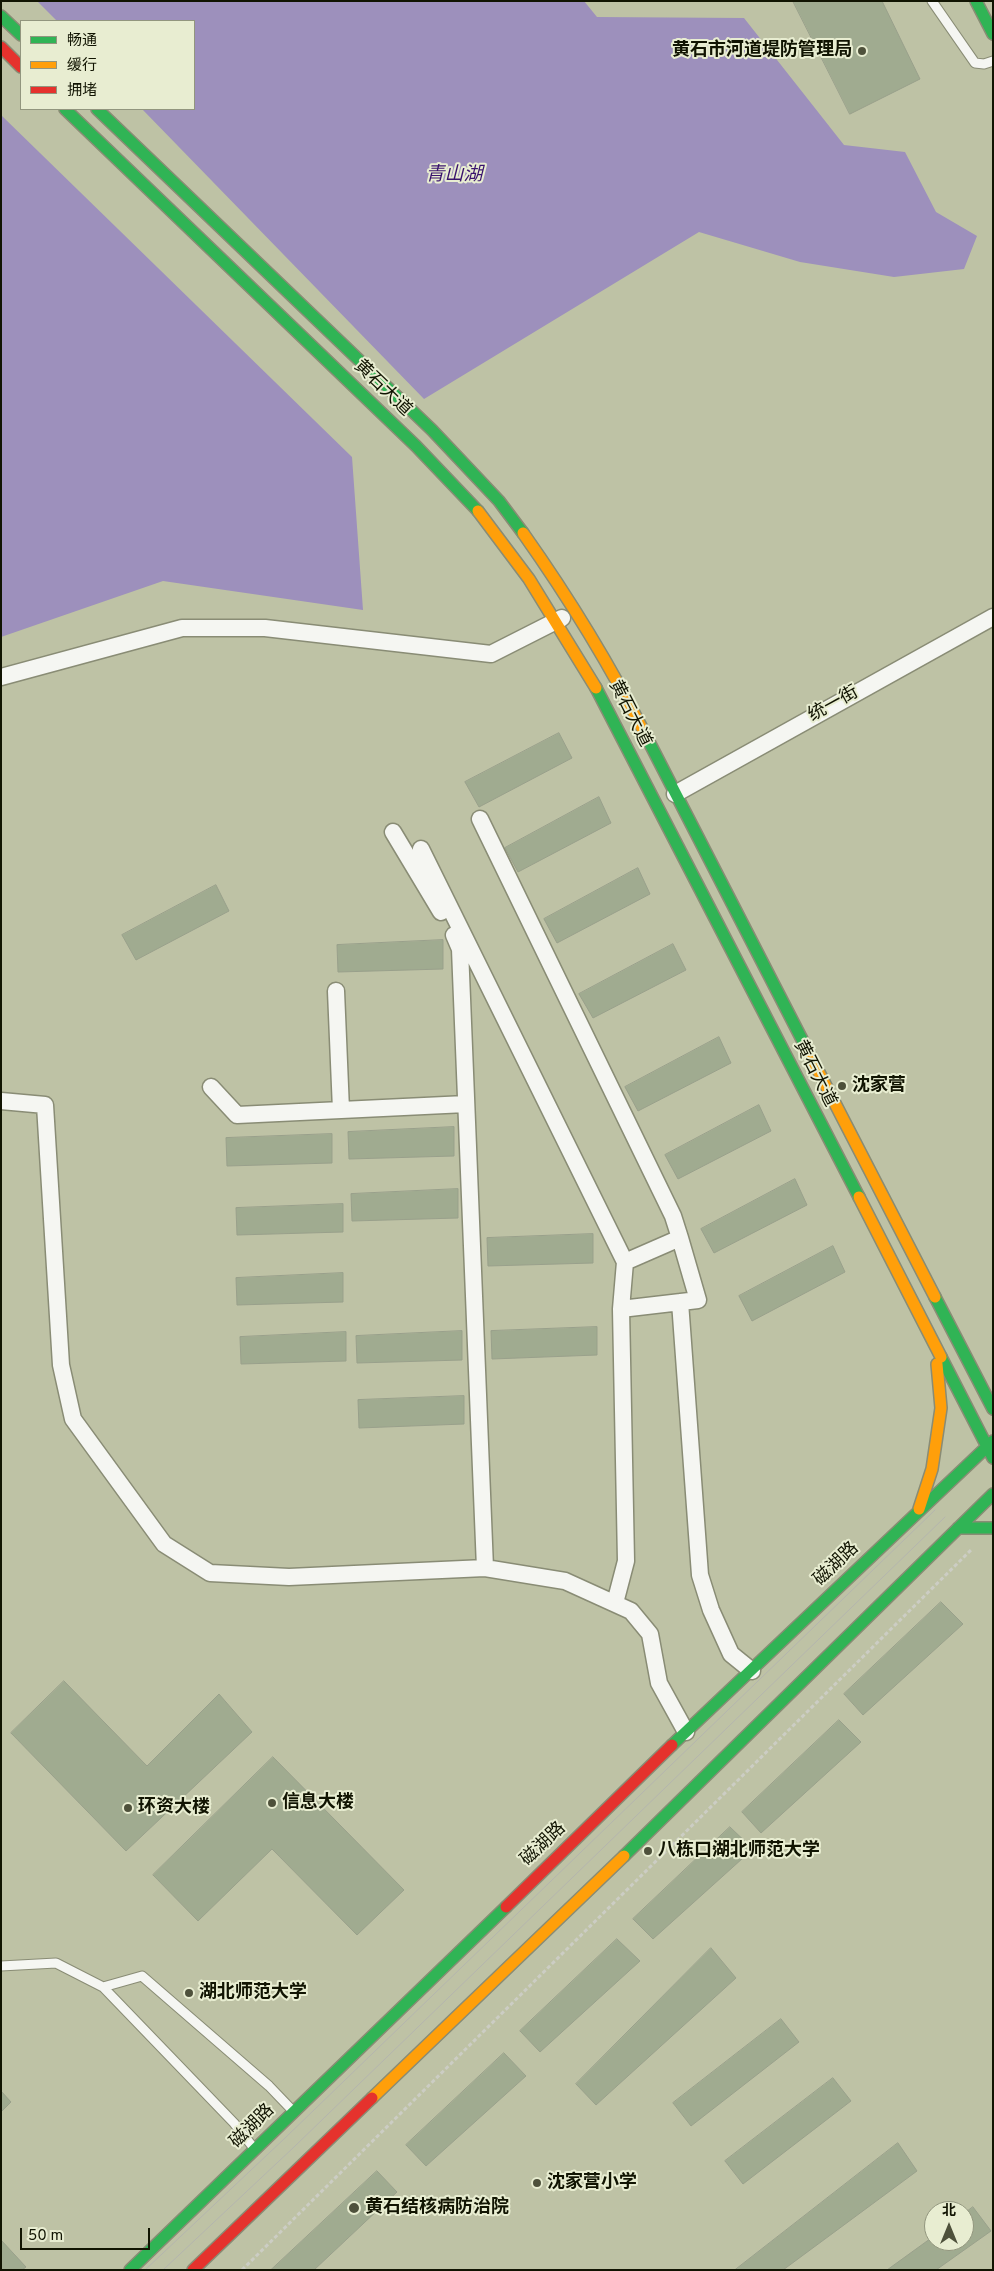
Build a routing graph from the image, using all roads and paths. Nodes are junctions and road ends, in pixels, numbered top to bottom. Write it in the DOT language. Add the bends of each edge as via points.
graph roads {
  1 [pos="932,1"];
  2 [pos="976,1"];
  3 [pos="1,16"];
  4 [pos="20,34"];
  5 [pos="993,34"];
  6 [pos="1,47"];
  7 [pos="993,61"];
  8 [pos="20,66"];
  9 [pos="65,110"];
  10 [pos="98,110"];
  11 [pos="574,610"];
  12 [pos="993,617"];
  13 [pos="556,623"];
  14 [pos="1,677"];
  15 [pos="675,794"];
  16 [pos="480,818"];
  17 [pos="393,832"];
  18 [pos="421,849"];
  19 [pos="336,991"];
  20 [pos="211,1087"];
  21 [pos="1,1101"];
  22 [pos="466,1104"];
  23 [pos="341,1110"];
  24 [pos="680,1238"];
  25 [pos="625,1262"];
  26 [pos="680,1302"];
  27 [pos="621,1309"];
  28 [pos="957,1341"];
  29 [pos="936,1351"];
  30 [pos="983,1363"];
  31 [pos="993,1409"];
  32 [pos="989,1445"];
  33 [pos="993,1458"];
  34 [pos="993,1494"];
  35 [pos="918,1512"];
  36 [pos="958,1528"];
  37 [pos="993,1528"];
  38 [pos="978,1548"];
  39 [pos="485,1568"];
  40 [pos="615,1603"];
  41 [pos="752,1671"];
  42 [pos="686,1732"];
  43 [pos="1,1966"];
  44 [pos="103,1987"];
  45 [pos="294,2111"];
  46 [pos="255,2150"];
  47 [pos="130,2270"];
  48 [pos="193,2270"];
  49 [pos="242,2270"];
  1 -- 7 [label="lane" via="975,63"];
  2 -- 5 [label="main road"];
  3 -- 4 [label="main road"];
  6 -- 8 [label="main road"];
  9 -- 13 [label="main road, 黄石大道" via="422,453 482,515 529,579"];
  10 -- 11 [label="main road, 黄石大道" via="432,430 499,500"];
  11 -- 13 [label="street"];
  11 -- 15 [label="main road, 黄石大道" via="611,668"];
  12 -- 15 [label="street, 统一街"];
  13 -- 14 [label="street" via="491,654 265,628 182,628"];
  13 -- 29 [label="main road, 黄石大道" via="591,679"];
  15 -- 28 [label="main road, 黄石大道"];
  16 -- 24 [label="street" via="673,1216"];
  17 -- 22 [label="street" via="452,929 460,949"];
  18 -- 25 [label="street"];
  19 -- 23 [label="street"];
  20 -- 23 [label="street" via="237,1115"];
  21 -- 39 [label="street" via="45,1105 61,1365 73,1419 164,1544 210,1573 289,1576"];
  22 -- 23 [label="street"];
  22 -- 39 [label="street"];
  24 -- 25 [label="street"];
  24 -- 26 [label="street" via="698,1300"];
  25 -- 27 [label="street"];
  26 -- 27 [label="street"];
  26 -- 41 [label="street" via="700,1575 710,1610 731,1654"];
  27 -- 40 [label="street" via="626,1561"];
  28 -- 30 [label="main road"];
  28 -- 31 [label="main road, 黄石大道"];
  29 -- 32 [label="main road, 黄石大道"];
  29 -- 35 [label="main road" via="940,1408 932,1469"];
  32 -- 33 [label="main road, 黄石大道"];
  32 -- 35 [label="main road, 磁湖路"];
  34 -- 36 [label="main road"];
  35 -- 41 [label="main road, 磁湖路"];
  36 -- 37 [label="main road"];
  36 -- 48 [label="main road" via="642,1838"];
  38 -- 49 [label="path" via="971,1550"];
  39 -- 40 [label="street" via="566,1580"];
  40 -- 42 [label="street" via="631,1610 650,1634 659,1683"];
  41 -- 42 [label="main road, 磁湖路"];
  42 -- 45 [label="main road, 磁湖路"];
  43 -- 44 [label="lane" via="56,1963"];
  44 -- 45 [label="lane" via="142,1976"];
  44 -- 46 [label="lane" via="234,2123"];
  45 -- 46 [label="main road, 磁湖路"];
  46 -- 47 [label="main road, 磁湖路"];
}
